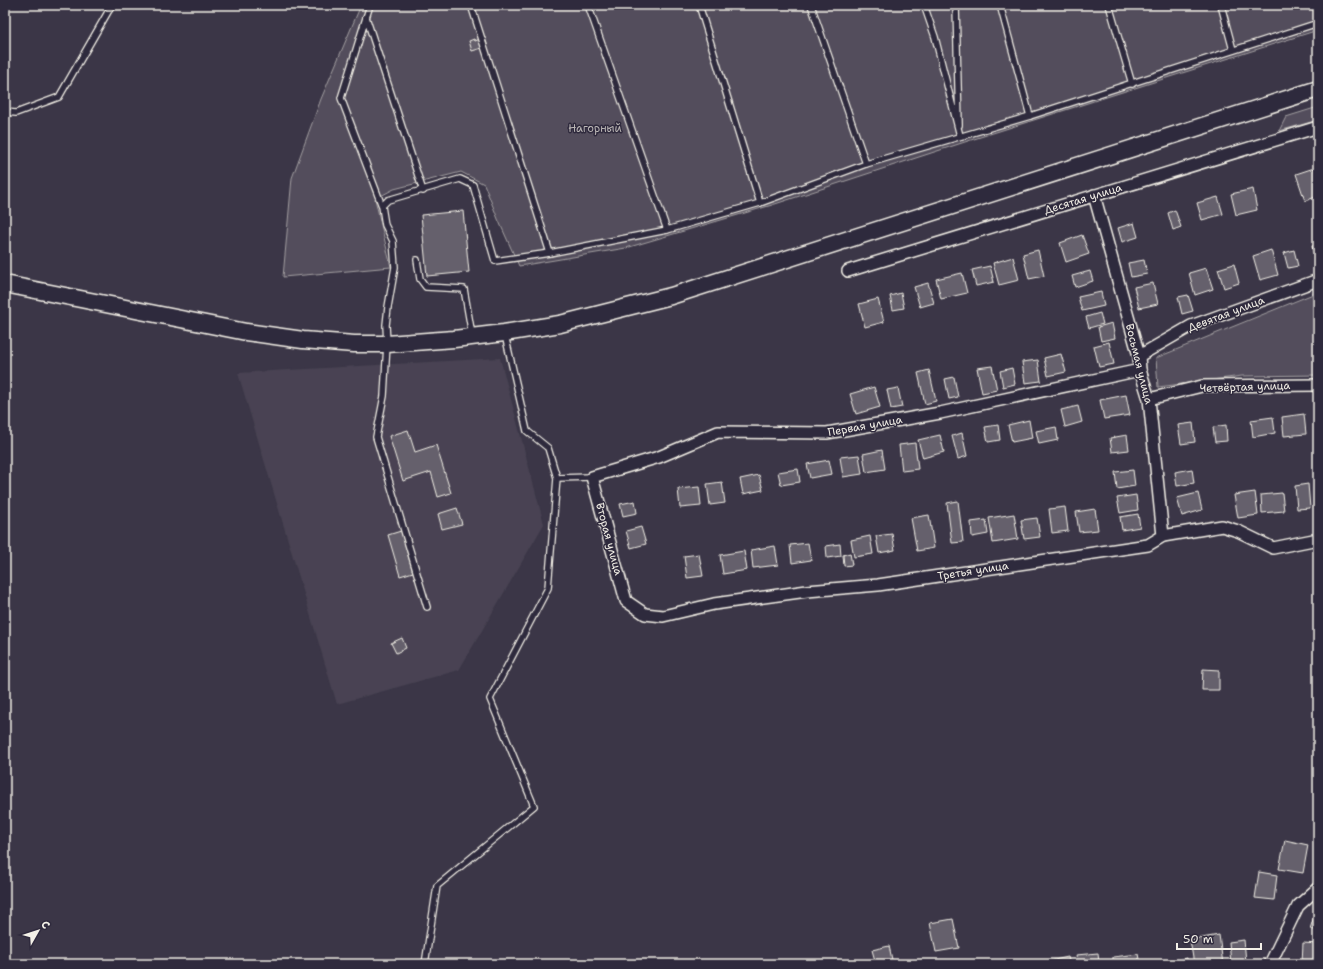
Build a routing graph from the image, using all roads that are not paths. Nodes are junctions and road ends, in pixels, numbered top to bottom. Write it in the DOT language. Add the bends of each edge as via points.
graph roads {
  1 [pos="112,5"];
  2 [pos="370,5"];
  3 [pos="471,5"];
  4 [pos="588,5"];
  5 [pos="699,5"];
  6 [pos="812,5"];
  7 [pos="924,5"];
  8 [pos="956,5"];
  9 [pos="1000,5"];
  10 [pos="1109,5"];
  11 [pos="1221,5"];
  12 [pos="366,17"];
  13 [pos="1318,23"];
  14 [pos="1233,50"];
  15 [pos="1132,84"];
  16 [pos="1318,89"];
  17 [pos="5,112"];
  18 [pos="1030,116"];
  19 [pos="1318,127"];
  20 [pos="960,136"];
  21 [pos="866,164"];
  22 [pos="423,191"];
  23 [pos="1094,195"];
  24 [pos="760,203"];
  25 [pos="382,206"];
  26 [pos="667,230"];
  27 [pos="550,253"];
  28 [pos="417,260"];
  29 [pos="848,271"];
  30 [pos="1318,280"];
  31 [pos="5,284"];
  32 [pos="504,333"];
  33 [pos="473,337"];
  34 [pos="387,344"];
  35 [pos="1139,356"];
  36 [pos="1140,370"];
  37 [pos="1318,385"];
  38 [pos="1149,399"];
  39 [pos="592,477"];
  40 [pos="557,478"];
  41 [pos="1163,536"];
  42 [pos="1318,539"];
  43 [pos="626,601"];
  44 [pos="427,607"];
  45 [pos="1318,888"];
  46 [pos="425,964"];
  47 [pos="1270,964"];
  1 -- 17 [label="lane" via="59,97 16,113"];
  2 -- 12 [label="lane"];
  3 -- 27 [label="lane"];
  4 -- 26 [label="lane"];
  5 -- 24 [label="lane"];
  6 -- 21 [label="lane"];
  7 -- 20 [label="lane" via="935,37"];
  8 -- 20 [label="lane"];
  9 -- 18 [label="lane"];
  10 -- 15 [label="lane"];
  11 -- 14 [label="lane"];
  12 -- 22 [label="lane"];
  12 -- 25 [label="lane" via="341,98"];
  13 -- 14 [label="lane"];
  14 -- 15 [label="lane"];
  15 -- 18 [label="lane"];
  16 -- 32 [label="main road" via="671,296 560,324"];
  18 -- 20 [label="lane"];
  19 -- 23 [label="street, Десятая улица"];
  20 -- 21 [label="lane"];
  21 -- 24 [label="lane"];
  22 -- 25 [label="lane" via="388,200"];
  22 -- 27 [label="lane" via="460,179 473,185 495,261"];
  23 -- 29 [label="street, Десятая улица"];
  23 -- 35 [label="street, Восьмая улица"];
  24 -- 26 [label="lane"];
  25 -- 34 [label="lane" via="385,225 393,241 395,267 386,325"];
  26 -- 27 [label="lane"];
  28 -- 33 [label="lane" via="420,279 426,288 464,289"];
  30 -- 35 [label="street, Девятая улица" via="1191,326"];
  31 -- 34 [label="main road" via="246,332 303,340"];
  32 -- 33 [label="main road"];
  32 -- 40 [label="lane" via="527,431 548,448"];
  33 -- 34 [label="main road"];
  34 -- 44 [label="lane" via="384,396 376,437"];
  35 -- 36 [label="street, Восьмая улица"];
  36 -- 38 [label="street, Восьмая улица"];
  36 -- 39 [label="street, Первая улица" via="940,413 827,433 718,432 659,457"];
  37 -- 38 [label="street, Четвёртая улица" via="1202,386"];
  38 -- 41 [label="street, Восьмая улица"];
  39 -- 40 [label="lane"];
  39 -- 43 [label="street, Вторая улица"];
  40 -- 46 [label="lane" via="548,588 490,699 534,806 437,886"];
  41 -- 42 [label="street, Третья улица" via="1222,526 1273,548"];
  41 -- 43 [label="street, Третья улица" via="1148,545 878,585 808,591 714,604 663,616 644,614"];
  45 -- 47 [label="street" via="1298,906"];
}
